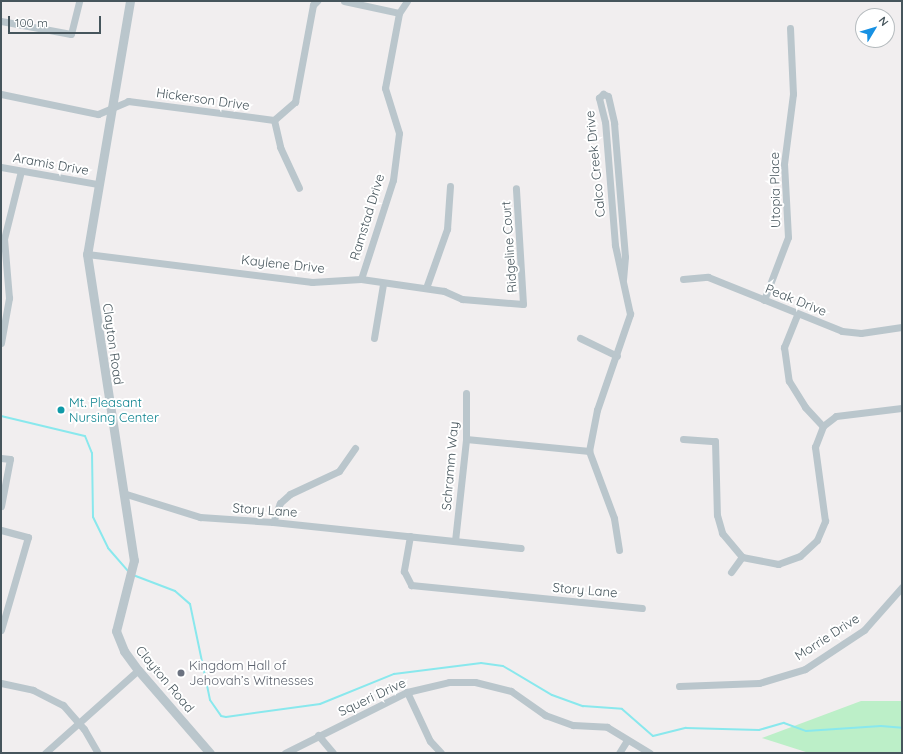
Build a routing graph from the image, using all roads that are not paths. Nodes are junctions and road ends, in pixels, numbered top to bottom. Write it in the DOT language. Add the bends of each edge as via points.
graph roads {
  1 [pos="79,1"];
  2 [pos="130,1"];
  3 [pos="317,1"];
  4 [pos="344,1"];
  5 [pos="407,1"];
  6 [pos="399,13"];
  7 [pos="1,21"];
  8 [pos="790,28"];
  9 [pos="1,94"];
  10 [pos="113,107"];
  11 [pos="274,120"];
  12 [pos="1,167"];
  13 [pos="21,171"];
  14 [pos="97,184"];
  15 [pos="450,186"];
  16 [pos="299,188"];
  17 [pos="516,188"];
  18 [pos="87,254"];
  19 [pos="683,278"];
  20 [pos="361,279"];
  21 [pos="623,279"];
  22 [pos="383,284"];
  23 [pos="426,288"];
  24 [pos="764,300"];
  25 [pos="523,304"];
  26 [pos="797,315"];
  27 [pos="902,327"];
  28 [pos="374,338"];
  29 [pos="580,338"];
  30 [pos="1,343"];
  31 [pos="617,356"];
  32 [pos="466,393"];
  33 [pos="902,408"];
  34 [pos="823,426"];
  35 [pos="466,439"];
  36 [pos="684,439"];
  37 [pos="355,448"];
  38 [pos="589,451"];
  39 [pos="1,458"];
  40 [pos="123,492"];
  41 [pos="1,506"];
  42 [pos="273,522"];
  43 [pos="1,530"];
  44 [pos="410,536"];
  45 [pos="455,541"];
  46 [pos="521,548"];
  47 [pos="619,550"];
  48 [pos="742,557"];
  49 [pos="731,572"];
  50 [pos="902,587"];
  51 [pos="4,607"];
  52 [pos="642,608"];
  53 [pos="1,630"];
  54 [pos="138,670"];
  55 [pos="1,682"];
  56 [pos="679,686"];
  57 [pos="408,692"];
  58 [pos="79,723"];
  59 [pos="318,735"];
  60 [pos="627,740"];
  61 [pos="45,753"];
  62 [pos="98,753"];
  63 [pos="210,753"];
  64 [pos="284,753"];
  65 [pos="333,753"];
  66 [pos="441,753"];
  67 [pos="619,753"];
  68 [pos="650,753"];
  1 -- 7 [label="street" via="71,34"];
  2 -- 10 [label="street, Clayton Road"];
  3 -- 11 [label="street" via="312,5 295,102"];
  4 -- 6 [label="street"];
  5 -- 6 [label="street, Ramstad Drive"];
  6 -- 20 [label="street, Ramstad Drive" via="385,88 399,133 393,180"];
  8 -- 24 [label="street, Utopia Place" via="793,94 784,164 788,237"];
  9 -- 10 [label="street, Hickerson Drive" via="98,114"];
  10 -- 11 [label="street, Hickerson Drive" via="128,101"];
  10 -- 14 [label="street, Clayton Road"];
  11 -- 16 [label="street" via="282,154"];
  12 -- 13 [label="street, Aramis Drive"];
  13 -- 14 [label="street, Aramis Drive"];
  13 -- 30 [label="street" via="4,239 9,298"];
  14 -- 18 [label="street, Clayton Road"];
  15 -- 23 [label="street" via="447,229"];
  17 -- 25 [label="street, Ridgeline Court"];
  18 -- 20 [label="street, Kaylene Drive" via="312,282"];
  18 -- 40 [label="street, Clayton Road"];
  19 -- 24 [label="street, Peak Drive" via="708,277"];
  20 -- 22 [label="street, Kaylene Drive"];
  21 -- 21 [label="street, Calco Creek Drive" via="625,257 614,123 608,96 603,94 599,98 605,122 615,245"];
  21 -- 31 [label="street, Calco Creek Drive" via="630,314"];
  22 -- 23 [label="street, Kaylene Drive"];
  22 -- 28 [label="street"];
  23 -- 25 [label="street, Kaylene Drive" via="462,299"];
  24 -- 26 [label="street, Peak Drive"];
  26 -- 27 [label="street, Peak Drive" via="861,333"];
  26 -- 34 [label="street" via="784,347 789,381 805,408"];
  29 -- 31 [label="street"];
  31 -- 38 [label="street, Calco Creek Drive" via="597,410"];
  32 -- 35 [label="street, Schramm Way"];
  33 -- 34 [label="street" via="836,416"];
  34 -- 48 [label="street" via="815,447 825,521 817,540 800,556 778,564"];
  35 -- 38 [label="street"];
  35 -- 45 [label="street, Schramm Way"];
  36 -- 48 [label="street" via="715,441 717,516 722,534"];
  37 -- 42 [label="street" via="339,471 290,494 280,503"];
  38 -- 47 [label="street" via="614,518"];
  39 -- 41 [label="street" via="10,459"];
  40 -- 42 [label="street, Story Lane" via="200,517"];
  40 -- 54 [label="street, Clayton Road" via="132,573 119,612 116,631 124,651"];
  42 -- 44 [label="street, Story Lane"];
  43 -- 51 [label="street" via="28,537"];
  44 -- 45 [label="street, Story Lane"];
  44 -- 52 [label="street, Story Lane" via="404,571 411,585"];
  45 -- 46 [label="street, Story Lane"];
  48 -- 49 [label="street"];
  50 -- 56 [label="street, Morrie Drive" via="864,630 805,669 759,683"];
  51 -- 53 [label="street"];
  54 -- 58 [label="street"];
  54 -- 63 [label="street, Clayton Road"];
  55 -- 58 [label="street" via="49,696"];
  57 -- 59 [label="street, Squeri Drive"];
  57 -- 60 [label="street, Squeri Drive" via="449,682 474,682 511,691 545,715 573,725 607,727"];
  57 -- 66 [label="street" via="430,741"];
  58 -- 61 [label="street"];
  58 -- 62 [label="street"];
  59 -- 64 [label="street, Squeri Drive"];
  59 -- 65 [label="street"];
  60 -- 67 [label="street"];
  60 -- 68 [label="street, Squeri Drive"];
}
